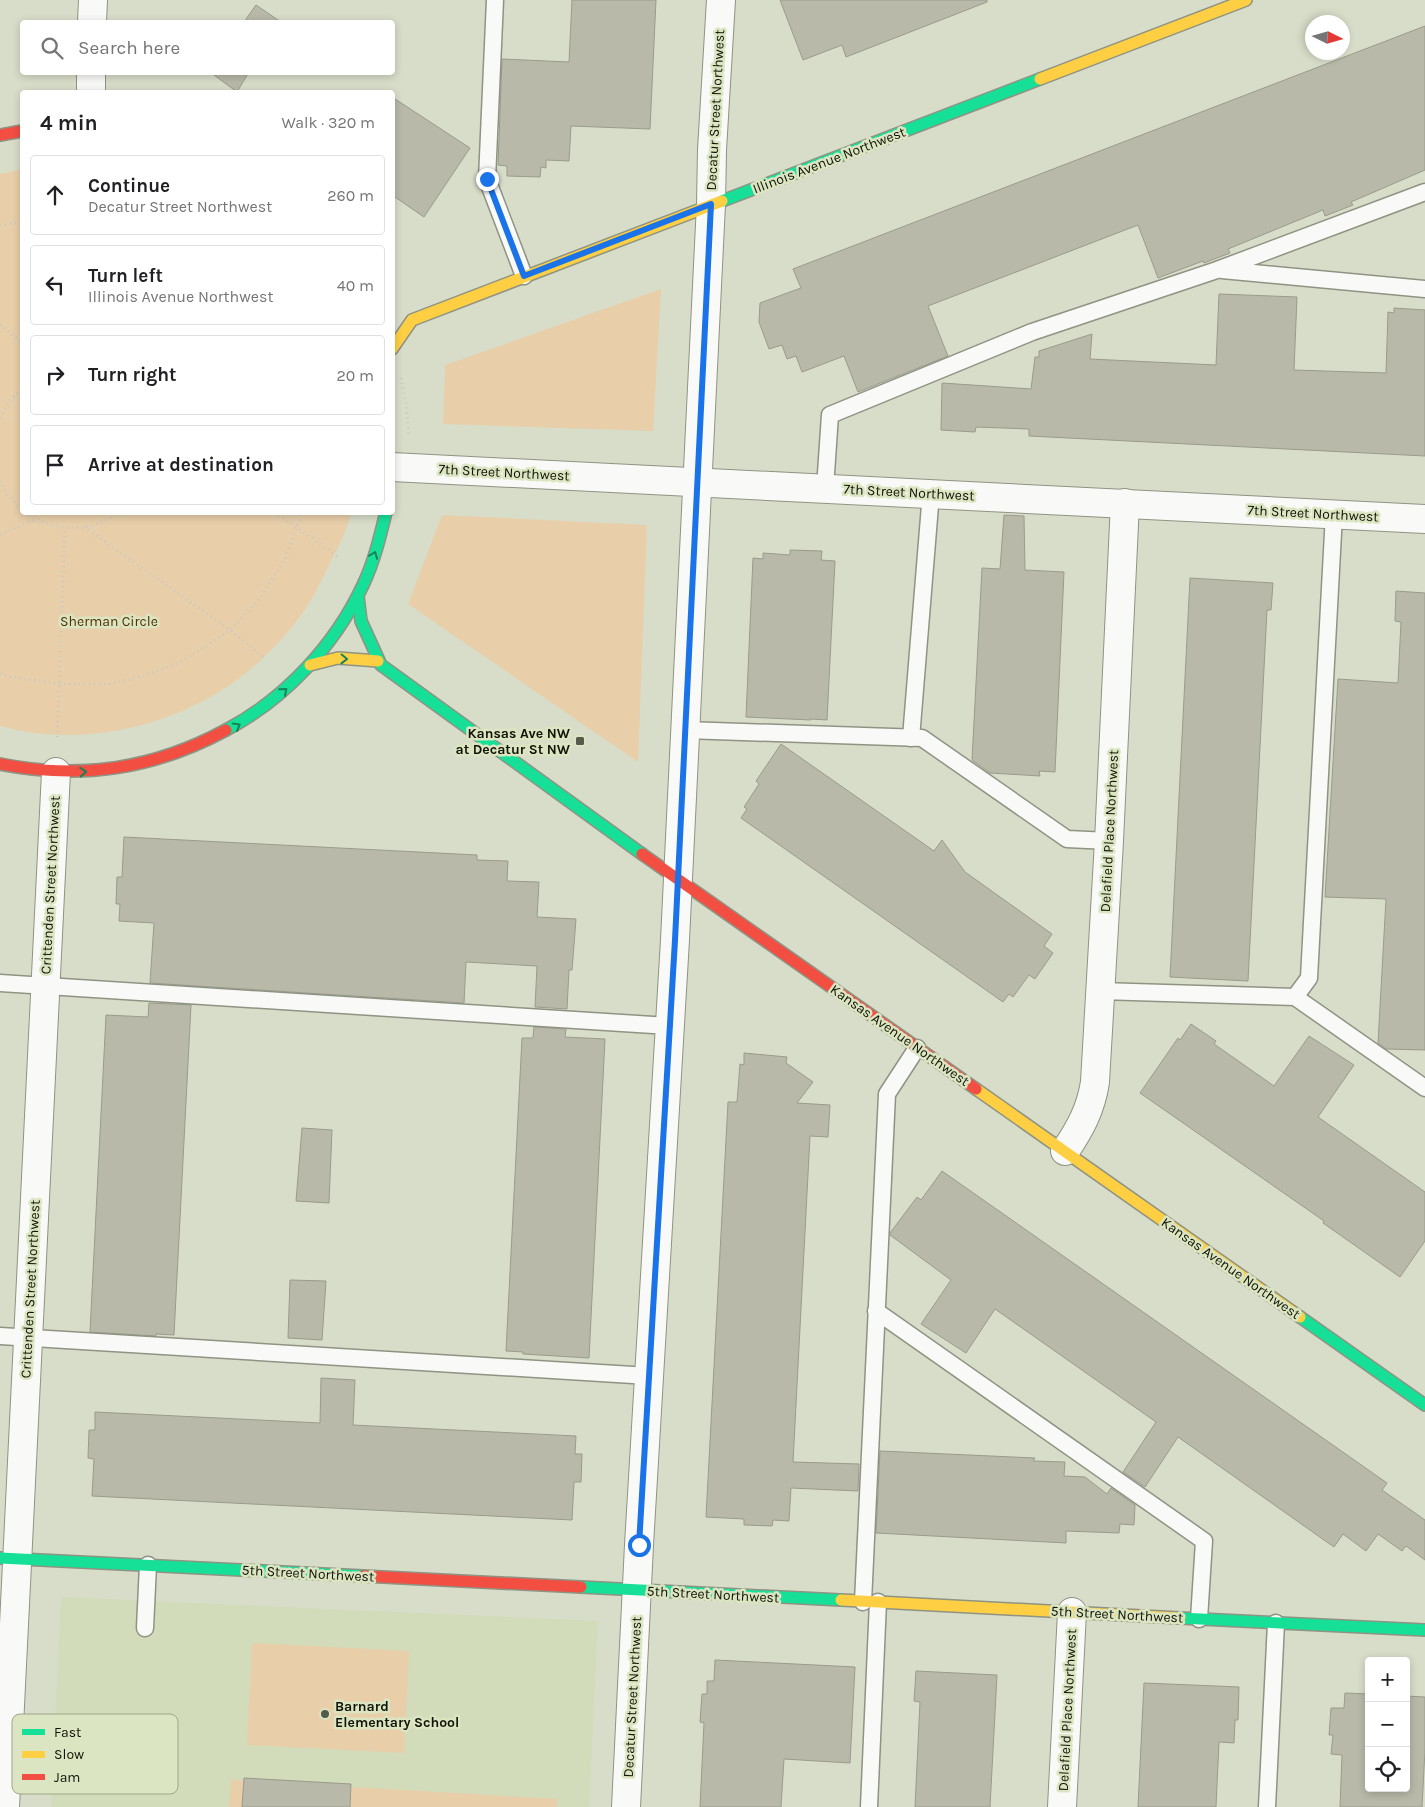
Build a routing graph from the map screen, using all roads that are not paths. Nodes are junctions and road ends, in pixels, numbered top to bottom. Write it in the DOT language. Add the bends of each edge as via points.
graph roads {
  1 [pos="94,0"];
  2 [pos="495,0"];
  3 [pos="720,0"];
  4 [pos="1246,0"];
  5 [pos="92,20"];
  6 [pos="92,75"];
  7 [pos="91,90"];
  8 [pos="20,131"];
  9 [pos="0,135"];
  10 [pos="1425,192"];
  11 [pos="711,204"];
  12 [pos="1218,270"];
  13 [pos="524,276"];
  14 [pos="1425,289"];
  15 [pos="399,316"];
  16 [pos="412,320"];
  17 [pos="395,345"];
  18 [pos="395,466"];
  19 [pos="697,482"];
  20 [pos="825,488"];
  21 [pos="931,494"];
  22 [pos="1125,503"];
  23 [pos="1334,514"];
  24 [pos="385,515"];
  25 [pos="1425,518"];
  26 [pos="358,596"];
  27 [pos="378,661"];
  28 [pos="310,665"];
  29 [pos="685,730"];
  30 [pos="911,738"];
  31 [pos="0,764"];
  32 [pos="56,772"];
  33 [pos="1109,841"];
  34 [pos="677,879"];
  35 [pos="0,983"];
  36 [pos="45,986"];
  37 [pos="1100,990"];
  38 [pos="1295,997"];
  39 [pos="669,1026"];
  40 [pos="917,1048"];
  41 [pos="1425,1088"];
  42 [pos="1065,1151"];
  43 [pos="876,1311"];
  44 [pos="0,1336"];
  45 [pos="28,1337"];
  46 [pos="649,1376"];
  47 [pos="1425,1405"];
  48 [pos="8,1558"];
  49 [pos="148,1565"];
  50 [pos="637,1590"];
  51 [pos="871,1602"];
  52 [pos="1072,1612"];
  53 [pos="1199,1619"];
  54 [pos="1276,1623"];
  55 [pos="145,1628"];
  56 [pos="1425,1630"];
  57 [pos="4,1789"];
  58 [pos="626,1807"];
  59 [pos="868,1807"];
  60 [pos="1062,1807"];
  61 [pos="1267,1807"];
  1 -- 5 [label="street"];
  2 -- 13 [label="lane" via="487,179"];
  3 -- 11 [label="street, Decatur Street Northwest"];
  4 -- 11 [label="street, Illinois Avenue Northwest"];
  6 -- 7 [label="street"];
  8 -- 9 [label="street"];
  10 -- 12 [label="lane"];
  11 -- 13 [label="street, Illinois Avenue Northwest"];
  11 -- 19 [label="street, Decatur Street Northwest"];
  12 -- 14 [label="lane"];
  12 -- 20 [label="lane" via="1032,332 830,415"];
  13 -- 16 [label="street, Illinois Avenue Northwest"];
  15 -- 16 [label="street"];
  16 -- 17 [label="street"];
  18 -- 19 [label="street, 7th Street Northwest"];
  19 -- 20 [label="street, 7th Street Northwest"];
  19 -- 29 [label="street, Decatur Street Northwest"];
  20 -- 21 [label="street, 7th Street Northwest"];
  21 -- 22 [label="street, 7th Street Northwest"];
  21 -- 30 [label="lane"];
  22 -- 23 [label="street, 7th Street Northwest"];
  22 -- 33 [label="street, Delafield Place Northwest"];
  23 -- 25 [label="street, 7th Street Northwest"];
  23 -- 38 [label="lane" via="1309,978"];
  26 -- 24 [label="street, one-way"];
  26 -- 27 [label="street" via="361,621"];
  26 -- 28 [label="street"];
  28 -- 27 [label="street, one-way" via="338,658"];
  27 -- 34 [label="street, Kansas Avenue Northwest"];
  32 -- 28 [label="street, one-way" via="117,769 160,760 202,744 242,723 268,704"];
  29 -- 30 [label="lane"];
  29 -- 34 [label="street, Decatur Street Northwest"];
  30 -- 33 [label="lane" via="922,738 1067,839"];
  31 -- 32 [label="street"];
  32 -- 36 [label="street, Crittenden Street Northwest"];
  33 -- 37 [label="street, Delafield Place Northwest"];
  34 -- 39 [label="street, Decatur Street Northwest"];
  34 -- 40 [label="street, Kansas Avenue Northwest"];
  35 -- 36 [label="lane"];
  36 -- 39 [label="lane"];
  36 -- 45 [label="street, Crittenden Street Northwest"];
  37 -- 38 [label="lane"];
  37 -- 42 [label="street, Delafield Place Northwest" via="1093,1095 1085,1120"];
  38 -- 41 [label="lane"];
  39 -- 46 [label="street, Decatur Street Northwest"];
  40 -- 42 [label="street, Kansas Avenue Northwest"];
  40 -- 43 [label="lane" via="887,1094"];
  42 -- 47 [label="street, Kansas Avenue Northwest"];
  43 -- 51 [label="lane"];
  43 -- 53 [label="lane" via="1204,1541"];
  44 -- 45 [label="lane"];
  45 -- 46 [label="lane"];
  45 -- 48 [label="street, Crittenden Street Northwest"];
  46 -- 50 [label="street, Decatur Street Northwest"];
  48 -- 49 [label="street, 5th Street Northwest"];
  48 -- 57 [label="street, Crittenden Street Northwest"];
  49 -- 50 [label="street, 5th Street Northwest"];
  49 -- 55 [label="lane"];
  50 -- 51 [label="street, 5th Street Northwest"];
  50 -- 58 [label="street, Decatur Street Northwest"];
  51 -- 52 [label="street, 5th Street Northwest"];
  51 -- 59 [label="lane"];
  52 -- 53 [label="street, 5th Street Northwest"];
  52 -- 60 [label="street, Delafield Place Northwest"];
  53 -- 54 [label="street, 5th Street Northwest"];
  54 -- 56 [label="street, 5th Street Northwest"];
  54 -- 61 [label="lane"];
}
